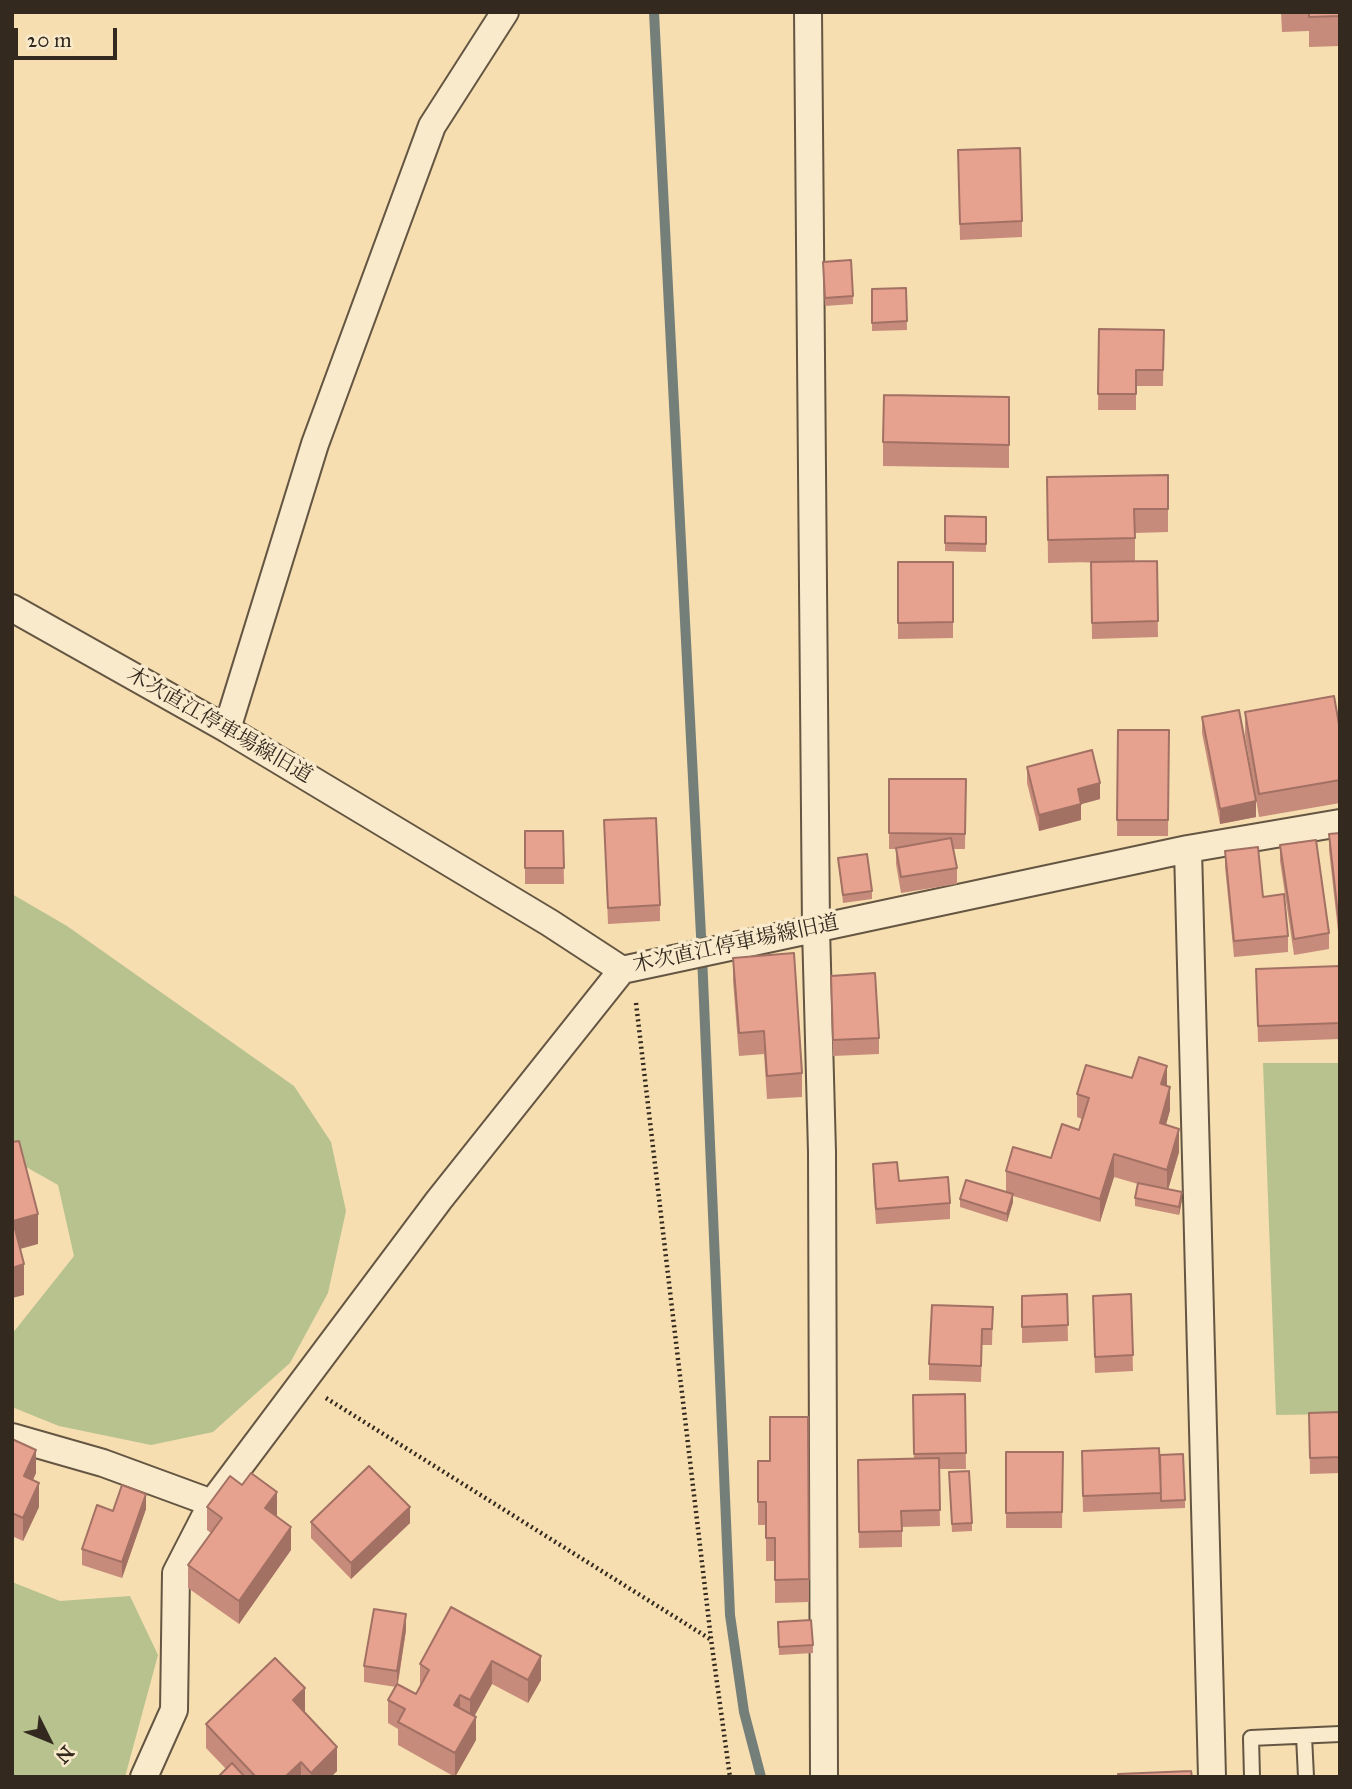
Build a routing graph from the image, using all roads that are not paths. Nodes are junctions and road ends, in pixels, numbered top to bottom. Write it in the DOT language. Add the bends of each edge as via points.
graph roads {
  1 [pos="505,12"];
  2 [pos="808,12"];
  3 [pos="12,608"];
  4 [pos="227,729"];
  5 [pos="1340,822"];
  6 [pos="1188,849"];
  7 [pos="816,928"];
  8 [pos="627,969"];
  9 [pos="12,1437"];
  10 [pos="212,1503"];
  11 [pos="1340,1734"];
  12 [pos="1304,1736"];
  13 [pos="144,1777"];
  14 [pos="824,1777"];
  15 [pos="1212,1777"];
  16 [pos="1252,1777"];
  17 [pos="1306,1777"];
  1 -- 4 [label="street" via="432,126 315,444"];
  2 -- 7 [label="street"];
  3 -- 4 [label="street, 木次直江停車場線旧道"];
  4 -- 8 [label="street, 木次直江停車場線旧道"];
  5 -- 6 [label="street, 木次直江停車場線旧道"];
  6 -- 7 [label="street, 木次直江停車場線旧道"];
  6 -- 15 [label="street"];
  7 -- 8 [label="street, 木次直江停車場線旧道"];
  7 -- 14 [label="street" via="822,1152"];
  8 -- 10 [label="street" via="439,1200"];
  9 -- 10 [label="street" via="103,1463"];
  10 -- 13 [label="street" via="176,1573 174,1710"];
  11 -- 12 [label="lane"];
  12 -- 16 [label="lane" via="1251,1738"];
  12 -- 17 [label="lane"];
}
